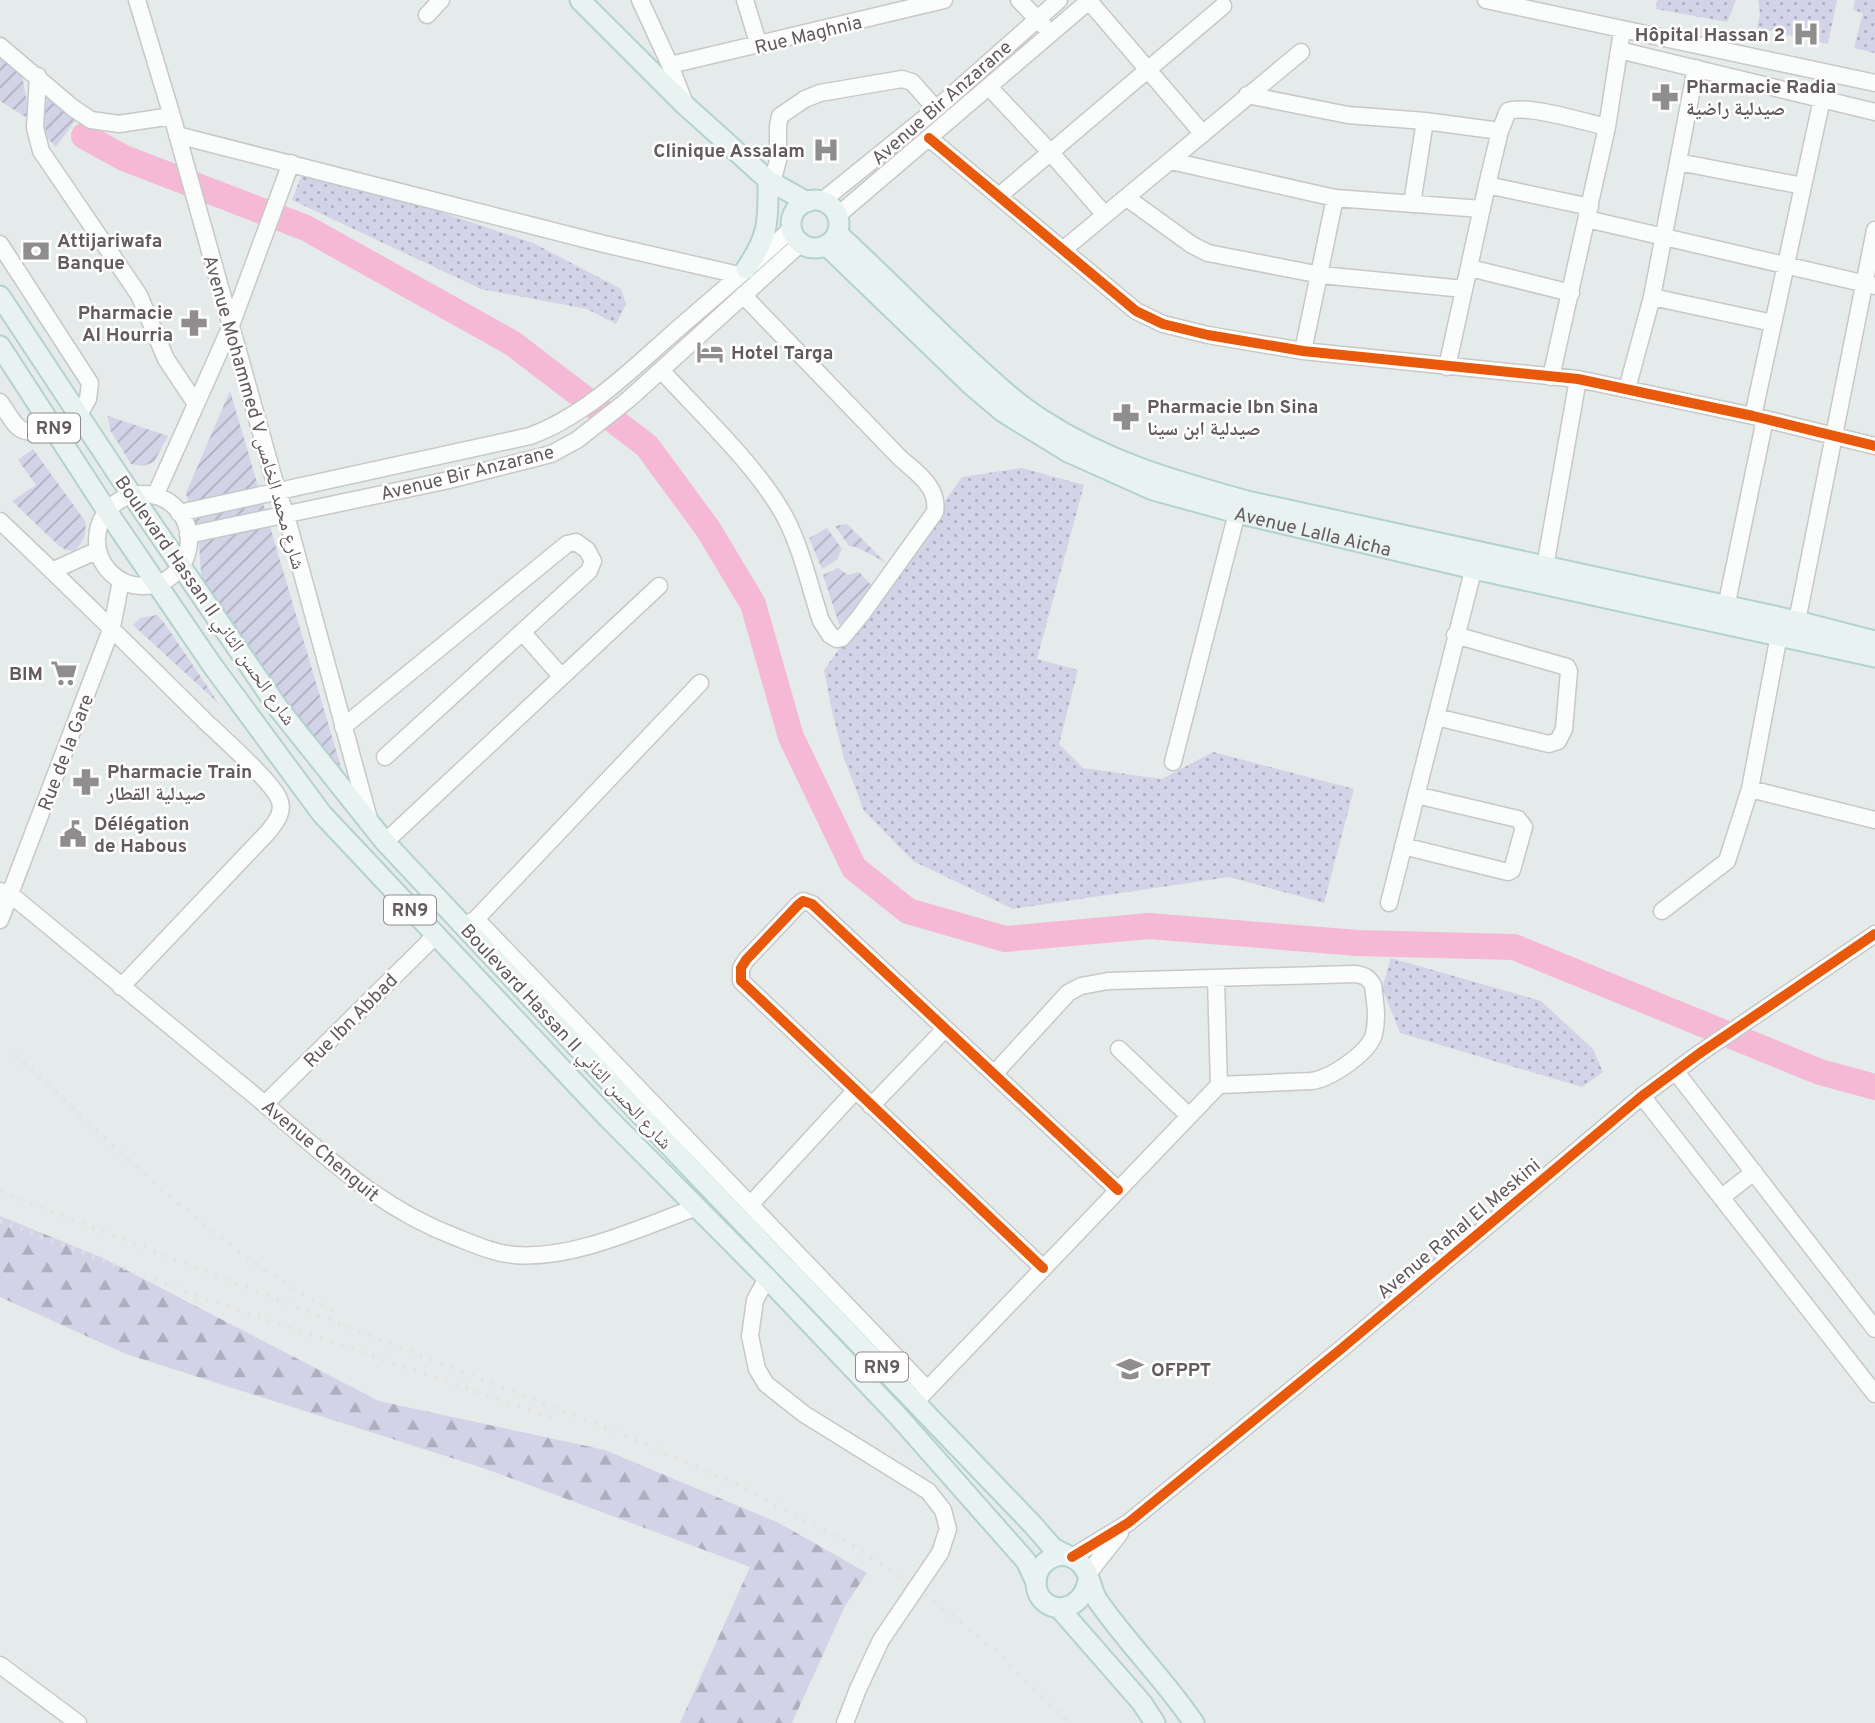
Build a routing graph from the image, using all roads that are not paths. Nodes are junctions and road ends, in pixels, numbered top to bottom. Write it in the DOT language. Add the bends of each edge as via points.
graph roads {
  1 [pos="137,0"];
  2 [pos="440,0"];
  3 [pos="580,0"];
  4 [pos="640,0"];
  5 [pos="745,0"];
  6 [pos="944,0"];
  7 [pos="1019,0"];
  8 [pos="1059,0"];
  9 [pos="1089,0"];
  10 [pos="1486,0"];
  11 [pos="1223,6"];
  12 [pos="427,15"];
  13 [pos="1037,19"];
  14 [pos="1622,31"];
  15 [pos="1052,33"];
  16 [pos="0,46"];
  17 [pos="759,46"];
  18 [pos="1619,50"];
  19 [pos="1301,52"];
  20 [pos="670,65"];
  21 [pos="1147,68"];
  22 [pos="1696,68"];
  23 [pos="37,76"];
  24 [pos="1875,83"];
  25 [pos="989,87"];
  26 [pos="1247,95"];
  27 [pos="1822,99"];
  28 [pos="686,106"];
  29 [pos="936,108"];
  30 [pos="1875,112"];
  31 [pos="172,116"];
  32 [pos="1425,121"];
  33 [pos="1607,127"];
  34 [pos="1500,131"];
  35 [pos="1203,134"];
  36 [pos="929,138"];
  37 [pos="178,140"];
  38 [pos="1051,153"];
  39 [pos="1171,161"];
  40 [pos="1678,162"];
  41 [pos="291,163"];
  42 [pos="772,183"];
  43 [pos="1487,185"];
  44 [pos="1803,186"];
  45 [pos="999,196"];
  46 [pos="1127,198"];
  47 [pos="1335,198"];
  48 [pos="1412,204"];
  49 [pos="1482,209"];
  50 [pos="1588,213"];
  51 [pos="1105,215"];
  52 [pos="803,218"];
  53 [pos="1875,230"];
  54 [pos="833,231"];
  55 [pos="1662,237"];
  56 [pos="0,244"];
  57 [pos="1064,249"];
  58 [pos="1787,267"];
  59 [pos="707,268"];
  60 [pos="1470,268"];
  61 [pos="743,272"];
  62 [pos="1321,275"];
  63 [pos="1870,285"];
  64 [pos="1464,289"];
  65 [pos="1571,292"];
  66 [pos="743,295"];
  67 [pos="0,296"];
  68 [pos="1652,297"];
  69 [pos="712,299"];
  70 [pos="1773,323"];
  71 [pos="230,328"];
  72 [pos="0,346"];
  73 [pos="1303,351"];
  74 [pos="1447,367"];
  75 [pos="661,370"];
  76 [pos="1551,377"];
  77 [pos="1578,379"];
  78 [pos="1627,389"];
  79 [pos="0,402"];
  80 [pos="196,404"];
  81 [pos="79,414"];
  82 [pos="1759,418"];
  83 [pos="55,429"];
  84 [pos="1832,437"];
  85 [pos="1875,446"];
  86 [pos="277,490"];
  87 [pos="132,496"];
  88 [pos="155,496"];
  89 [pos="1239,506"];
  90 [pos="107,511"];
  91 [pos="179,513"];
  92 [pos="286,515"];
  93 [pos="0,521"];
  94 [pos="188,535"];
  95 [pos="98,550"];
  96 [pos="1476,561"];
  97 [pos="181,565"];
  98 [pos="52,571"];
  99 [pos="1544,575"];
  100 [pos="121,581"];
  101 [pos="158,583"];
  102 [pos="659,586"];
  103 [pos="1726,607"];
  104 [pos="1797,621"];
  105 [pos="112,627"];
  106 [pos="523,633"];
  107 [pos="1455,635"];
  108 [pos="1779,635"];
  109 [pos="1875,640"];
  110 [pos="1875,657"];
  111 [pos="561,676"];
  112 [pos="700,683"];
  113 [pos="1436,718"];
  114 [pos="343,727"];
  115 [pos="385,757"];
  116 [pos="1173,762"];
  117 [pos="1750,789"];
  118 [pos="1416,795"];
  119 [pos="1875,821"];
  120 [pos="370,824"];
  121 [pos="385,842"];
  122 [pos="1403,846"];
  123 [pos="5,892"];
  124 [pos="1389,903"];
  125 [pos="1662,911"];
  126 [pos="0,920"];
  127 [pos="470,923"];
  128 [pos="1875,934"];
  129 [pos="435,936"];
  130 [pos="1216,979"];
  131 [pos="121,987"];
  132 [pos="945,1029"];
  133 [pos="1119,1049"];
  134 [pos="1676,1072"];
  135 [pos="994,1074"];
  136 [pos="1219,1085"];
  137 [pos="855,1091"];
  138 [pos="1642,1096"];
  139 [pos="265,1104"];
  140 [pos="871,1106"];
  141 [pos="1189,1116"];
  142 [pos="1754,1172"];
  143 [pos="1118,1190"];
  144 [pos="1722,1197"];
  145 [pos="751,1204"];
  146 [pos="697,1208"];
  147 [pos="1043,1268"];
  148 [pos="767,1279"];
  149 [pos="1875,1329"];
  150 [pos="1875,1394"];
  151 [pos="922,1396"];
  152 [pos="1128,1523"];
  153 [pos="1070,1557"];
  154 [pos="1088,1578"];
  155 [pos="1036,1582"];
  156 [pos="1059,1608"];
  157 [pos="0,1665"];
  158 [pos="78,1723"];
  159 [pos="845,1723"];
  160 [pos="1156,1723"];
  161 [pos="1194,1723"];
  1 -- 31 [label="street, Avenue Mohammed V شارع محمد الخامس"];
  2 -- 12 [label="street"];
  3 -- 28 [label="main road"];
  4 -- 20 [label="street"];
  5 -- 17 [label="street"];
  6 -- 17 [label="street, Rue Maghnia"];
  7 -- 13 [label="street"];
  8 -- 13 [label="street, Avenue Bir Anzarane"];
  9 -- 15 [label="street, Avenue Bir Anzarane"];
  9 -- 21 [label="street"];
  10 -- 14 [label="street"];
  11 -- 21 [label="street"];
  13 -- 15 [label="street"];
  13 -- 29 [label="street, Avenue Bir Anzarane"];
  14 -- 18 [label="street"];
  14 -- 24 [label="street"];
  15 -- 25 [label="street, Avenue Bir Anzarane"];
  16 -- 23 [label="street"];
  17 -- 20 [label="street, Rue Maghnia"];
  18 -- 22 [label="street"];
  18 -- 33 [label="street"];
  19 -- 26 [label="street"];
  20 -- 28 [label="street"];
  21 -- 35 [label="street"];
  21 -- 38 [label="street"];
  22 -- 27 [label="street"];
  22 -- 40 [label="street"];
  23 -- 31 [label="street" via="90,120 119,124"];
  23 -- 80 [label="street" via="35,128 41,150 139,295 166,359"];
  25 -- 36 [label="street, Avenue Bir Anzarane"];
  25 -- 38 [label="street"];
  26 -- 32 [label="street" via="1348,115"];
  26 -- 35 [label="street"];
  27 -- 30 [label="street"];
  27 -- 44 [label="street"];
  28 -- 42 [label="main road"];
  29 -- 42 [label="street" via="906,79 812,96 780,117"];
  29 -- 52 [label="street, Avenue Bir Anzarane"];
  31 -- 37 [label="street, Avenue Mohammed V شارع محمد الخامس"];
  32 -- 34 [label="street"];
  32 -- 48 [label="street"];
  33 -- 34 [label="street" via="1515,108 1508,111"];
  33 -- 50 [label="street"];
  34 -- 43 [label="street"];
  35 -- 39 [label="street"];
  36 -- 45 [label="street"];
  36 -- 54 [label="street, Avenue Bir Anzarane"];
  37 -- 41 [label="street"];
  37 -- 71 [label="street, Avenue Mohammed V شارع محمد الخامس"];
  38 -- 45 [label="street"];
  38 -- 51 [label="street"];
  39 -- 46 [label="street"];
  39 -- 47 [label="street"];
  40 -- 44 [label="street"];
  40 -- 55 [label="street"];
  41 -- 59 [label="street"];
  41 -- 71 [label="street"];
  42 -- 52 [label="main road" via="788,190"];
  42 -- 61 [label="main road" via="767,229"];
  43 -- 49 [label="street"];
  43 -- 50 [label="street"];
  44 -- 58 [label="street"];
  45 -- 57 [label="street"];
  46 -- 51 [label="street"];
  46 -- 62 [label="street" via="1208,253"];
  47 -- 48 [label="street"];
  47 -- 62 [label="street"];
  48 -- 49 [label="street"];
  49 -- 60 [label="street"];
  50 -- 55 [label="street"];
  50 -- 65 [label="street"];
  51 -- 57 [label="street"];
  52 -- 54 [label="main road, Avenue Lalla Aicha" via="831,207"];
  52 -- 54 [label="main road" via="813,248"];
  52 -- 61 [label="street, Avenue Bir Anzarane"];
  52 -- 66 [label="street, Avenue Bir Anzarane"];
  53 -- 63 [label="street"];
  54 -- 89 [label="main road, Avenue Lalla Aicha" via="1007,394 1042,421 1133,467"];
  55 -- 58 [label="street"];
  55 -- 68 [label="street"];
  56 -- 81 [label="street" via="90,383"];
  57 -- 73 [label="street" via="1136,311 1154,320 1208,335"];
  58 -- 63 [label="street"];
  58 -- 70 [label="street"];
  59 -- 61 [label="street"];
  59 -- 69 [label="street"];
  60 -- 64 [label="street"];
  60 -- 65 [label="street"];
  61 -- 69 [label="street, Avenue Bir Anzarane"];
  62 -- 64 [label="street"];
  62 -- 73 [label="street"];
  63 -- 84 [label="street"];
  64 -- 74 [label="street"];
  65 -- 76 [label="street"];
  66 -- 75 [label="street, Avenue Bir Anzarane"];
  66 -- 75 [label="street" via="933,491 935,512 842,638 830,635 821,621 782,511 753,471"];
  67 -- 81 [label="main road, Boulevard Hassan II شارع الحسن الثاني / RN9"];
  68 -- 70 [label="street"];
  68 -- 78 [label="street"];
  69 -- 86 [label="street, Avenue Bir Anzarane" via="617,382 570,417 530,436"];
  70 -- 82 [label="street"];
  71 -- 80 [label="street"];
  71 -- 86 [label="street, Avenue Mohammed V شارع محمد الخامس"];
  72 -- 83 [label="main road, Boulevard Hassan II شارع الحسن الثاني / RN9"];
  73 -- 74 [label="street"];
  74 -- 76 [label="street"];
  75 -- 92 [label="street, Avenue Bir Anzarane" via="593,428 551,454"];
  76 -- 77 [label="street"];
  77 -- 78 [label="street"];
  77 -- 99 [label="street"];
  78 -- 82 [label="street"];
  79 -- 83 [label="street" via="24,432"];
  80 -- 88 [label="street"];
  81 -- 87 [label="main road, Boulevard Hassan II شارع الحسن الثاني / RN9"];
  82 -- 84 [label="street"];
  82 -- 103 [label="street"];
  83 -- 90 [label="main road, Boulevard Hassan II شارع الحسن الثاني / RN9"];
  84 -- 85 [label="street"];
  84 -- 104 [label="street"];
  86 -- 91 [label="street, Avenue Bir Anzarane"];
  86 -- 92 [label="street, Avenue Mohammed V شارع محمد الخامس"];
  87 -- 88 [label="street"];
  87 -- 90 [label="street"];
  87 -- 97 [label="main road, Boulevard Hassan II شارع الحسن الثاني / RN9"];
  88 -- 91 [label="street"];
  89 -- 96 [label="main road, Avenue Lalla Aicha"];
  89 -- 116 [label="street"];
  90 -- 95 [label="street" via="100,523"];
  90 -- 101 [label="main road, Boulevard Hassan II شارع الحسن الثاني / RN9"];
  91 -- 94 [label="street"];
  92 -- 94 [label="street, Avenue Bir Anzarane"];
  92 -- 114 [label="street, Avenue Mohammed V شارع محمد الخامس"];
  93 -- 98 [label="street"];
  94 -- 97 [label="street"];
  95 -- 98 [label="street"];
  95 -- 100 [label="street" via="106,568"];
  96 -- 99 [label="main road, Avenue Lalla Aicha"];
  96 -- 107 [label="street"];
  97 -- 101 [label="street"];
  97 -- 120 [label="main road, Boulevard Hassan II شارع الحسن الثاني / RN9" via="279,709"];
  98 -- 105 [label="street"];
  99 -- 103 [label="main road, Avenue Lalla Aicha"];
  99 -- 108 [label="main road, Avenue Lalla Aicha"];
  100 -- 101 [label="street" via="139,586"];
  100 -- 105 [label="street, Rue de la Gare"];
  101 -- 129 [label="main road, Boulevard Hassan II شارع الحسن الثاني / RN9" via="302,790"];
  102 -- 111 [label="street"];
  103 -- 104 [label="main road, Avenue Lalla Aicha"];
  104 -- 109 [label="main road, Avenue Lalla Aicha"];
  105 -- 123 [label="street, Rue de la Gare"];
  105 -- 131 [label="street" via="265,782 279,798 281,808 268,832"];
  106 -- 111 [label="street"];
  106 -- 114 [label="street" via="592,567 592,558 580,545 567,544"];
  106 -- 115 [label="street"];
  107 -- 113 [label="street"];
  107 -- 113 [label="street" via="1567,667 1564,729 1558,741 1549,744"];
  108 -- 110 [label="main road, Avenue Lalla Aicha"];
  108 -- 117 [label="street"];
  111 -- 121 [label="street"];
  112 -- 127 [label="street"];
  113 -- 118 [label="street"];
  114 -- 120 [label="street, Avenue Mohammed V شارع محمد الخامس"];
  117 -- 119 [label="street"];
  117 -- 125 [label="street" via="1727,861"];
  118 -- 122 [label="street"];
  118 -- 122 [label="street" via="1518,819 1524,827 1517,860 1508,872"];
  120 -- 121 [label="main road, Boulevard Hassan II شارع الحسن الثاني / RN9"];
  121 -- 127 [label="main road, Boulevard Hassan II شارع الحسن الثاني / RN9"];
  122 -- 124 [label="street"];
  123 -- 126 [label="street, Rue de la Gare"];
  123 -- 131 [label="street, Avenue Chenguit"];
  127 -- 145 [label="street"];
  127 -- 151 [label="main road, Boulevard Hassan II شارع الحسن الثاني / RN9"];
  128 -- 134 [label="street, Avenue Rahal El Meskini"];
  129 -- 139 [label="street, Rue Ibn Abbad"];
  129 -- 146 [label="main road, Boulevard Hassan II شارع الحسن الثاني / RN9"];
  130 -- 135 [label="street" via="1108,981 1081,986 1062,999"];
  130 -- 136 [label="street"];
  130 -- 136 [label="street" via="1363,975 1373,985 1376,1020 1368,1045 1324,1080"];
  131 -- 139 [label="street, Avenue Chenguit"];
  132 -- 135 [label="street"];
  132 -- 137 [label="street" via="812,904 801,902 746,960 741,981"];
  132 -- 140 [label="street"];
  133 -- 141 [label="street"];
  134 -- 138 [label="street, Avenue Rahal El Meskini"];
  134 -- 142 [label="street"];
  135 -- 143 [label="street"];
  136 -- 141 [label="street"];
  137 -- 140 [label="street"];
  137 -- 145 [label="street"];
  138 -- 144 [label="street"];
  138 -- 152 [label="street, Avenue Rahal El Meskini"];
  139 -- 146 [label="street, Avenue Chenguit" via="372,1194 422,1224 488,1250 521,1255 559,1253"];
  140 -- 147 [label="street"];
  141 -- 143 [label="street"];
  142 -- 144 [label="street"];
  142 -- 149 [label="street"];
  143 -- 147 [label="street"];
  144 -- 150 [label="street"];
  145 -- 151 [label="street"];
  146 -- 148 [label="main road, Boulevard Hassan II شارع الحسن الثاني / RN9"];
  147 -- 151 [label="street"];
  148 -- 155 [label="main road, Boulevard Hassan II شارع الحسن الثاني / RN9" via="898,1416 1026,1561"];
  148 -- 159 [label="street, bridge" via="755,1300 750,1336 757,1369 766,1384 804,1414 928,1491 943,1510 948,1530 940,1553 881,1640"];
  151 -- 153 [label="main road, Boulevard Hassan II شارع الحسن الثاني / RN9" via="1053,1548"];
  152 -- 153 [label="street, Avenue Rahal El Meskini"];
  152 -- 154 [label="street, Avenue Rahal El Meskini"];
  153 -- 154 [label="main road, RN9" via="1083,1566"];
  153 -- 155 [label="main road" via="1046,1561"];
  154 -- 156 [label="main road" via="1080,1601"];
  154 -- 161 [label="main road, RN9" via="1097,1600"];
  155 -- 156 [label="main road, RN9" via="1042,1599"];
  156 -- 160 [label="main road, RN9"];
  157 -- 158 [label="street"];
}
